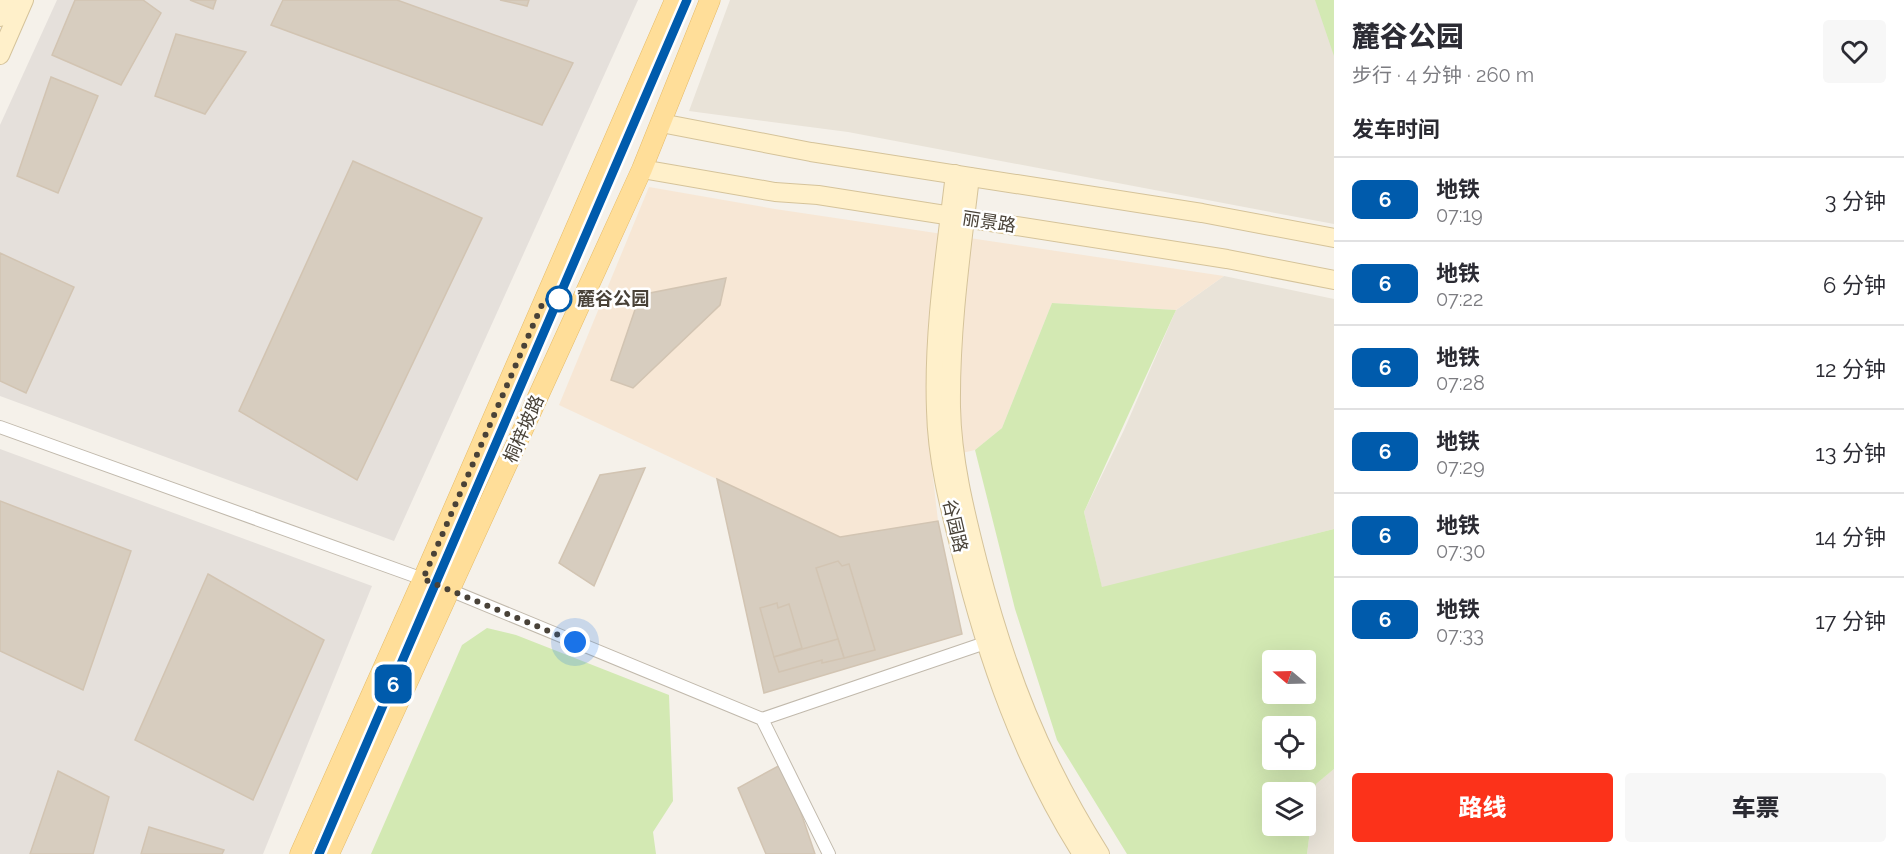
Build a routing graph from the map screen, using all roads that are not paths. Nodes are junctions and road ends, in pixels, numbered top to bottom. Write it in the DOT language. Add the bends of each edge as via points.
graph roads {
  1 [pos="7,0"];
  2 [pos="24,0"];
  3 [pos="675,0"];
  4 [pos="710,0"];
  5 [pos="0,16"];
  6 [pos="0,55"];
  7 [pos="661,123"];
  8 [pos="642,169"];
  9 [pos="962,176"];
  10 [pos="958,217"];
  11 [pos="1334,238"];
  12 [pos="1334,280"];
  13 [pos="0,427"];
  14 [pos="423,579"];
  15 [pos="450,592"];
  16 [pos="985,643"];
  17 [pos="762,718"];
  18 [pos="300,854"];
  19 [pos="328,854"];
  20 [pos="830,854"];
  21 [pos="1082,854"];
  22 [pos="1100,854"];
  1 -- 5 [label="main road"];
  2 -- 6 [label="main road"];
  3 -- 14 [label="main road, 桐梓坡路"];
  4 -- 7 [label="main road, 桐梓坡路"];
  7 -- 8 [label="main road, 桐梓坡路"];
  7 -- 9 [label="main road"];
  8 -- 10 [label="main road, 丽景路"];
  8 -- 15 [label="main road, 桐梓坡路"];
  9 -- 10 [label="main road, 谷园路"];
  9 -- 11 [label="main road"];
  10 -- 12 [label="main road, 丽景路" via="1227,259"];
  10 -- 16 [label="main road, 谷园路" via="937,361 937,430 955,530"];
  10 -- 22 [label="main road, 谷园路" via="951,409 965,512 1003,654 1020,701 1052,773"];
  13 -- 14 [label="street"];
  14 -- 15 [label="street"];
  14 -- 18 [label="main road, 桐梓坡路"];
  15 -- 17 [label="street"];
  15 -- 19 [label="main road, 桐梓坡路"];
  16 -- 17 [label="street"];
  16 -- 21 [label="main road, 谷园路" via="1040,782"];
  17 -- 20 [label="street"];
}
